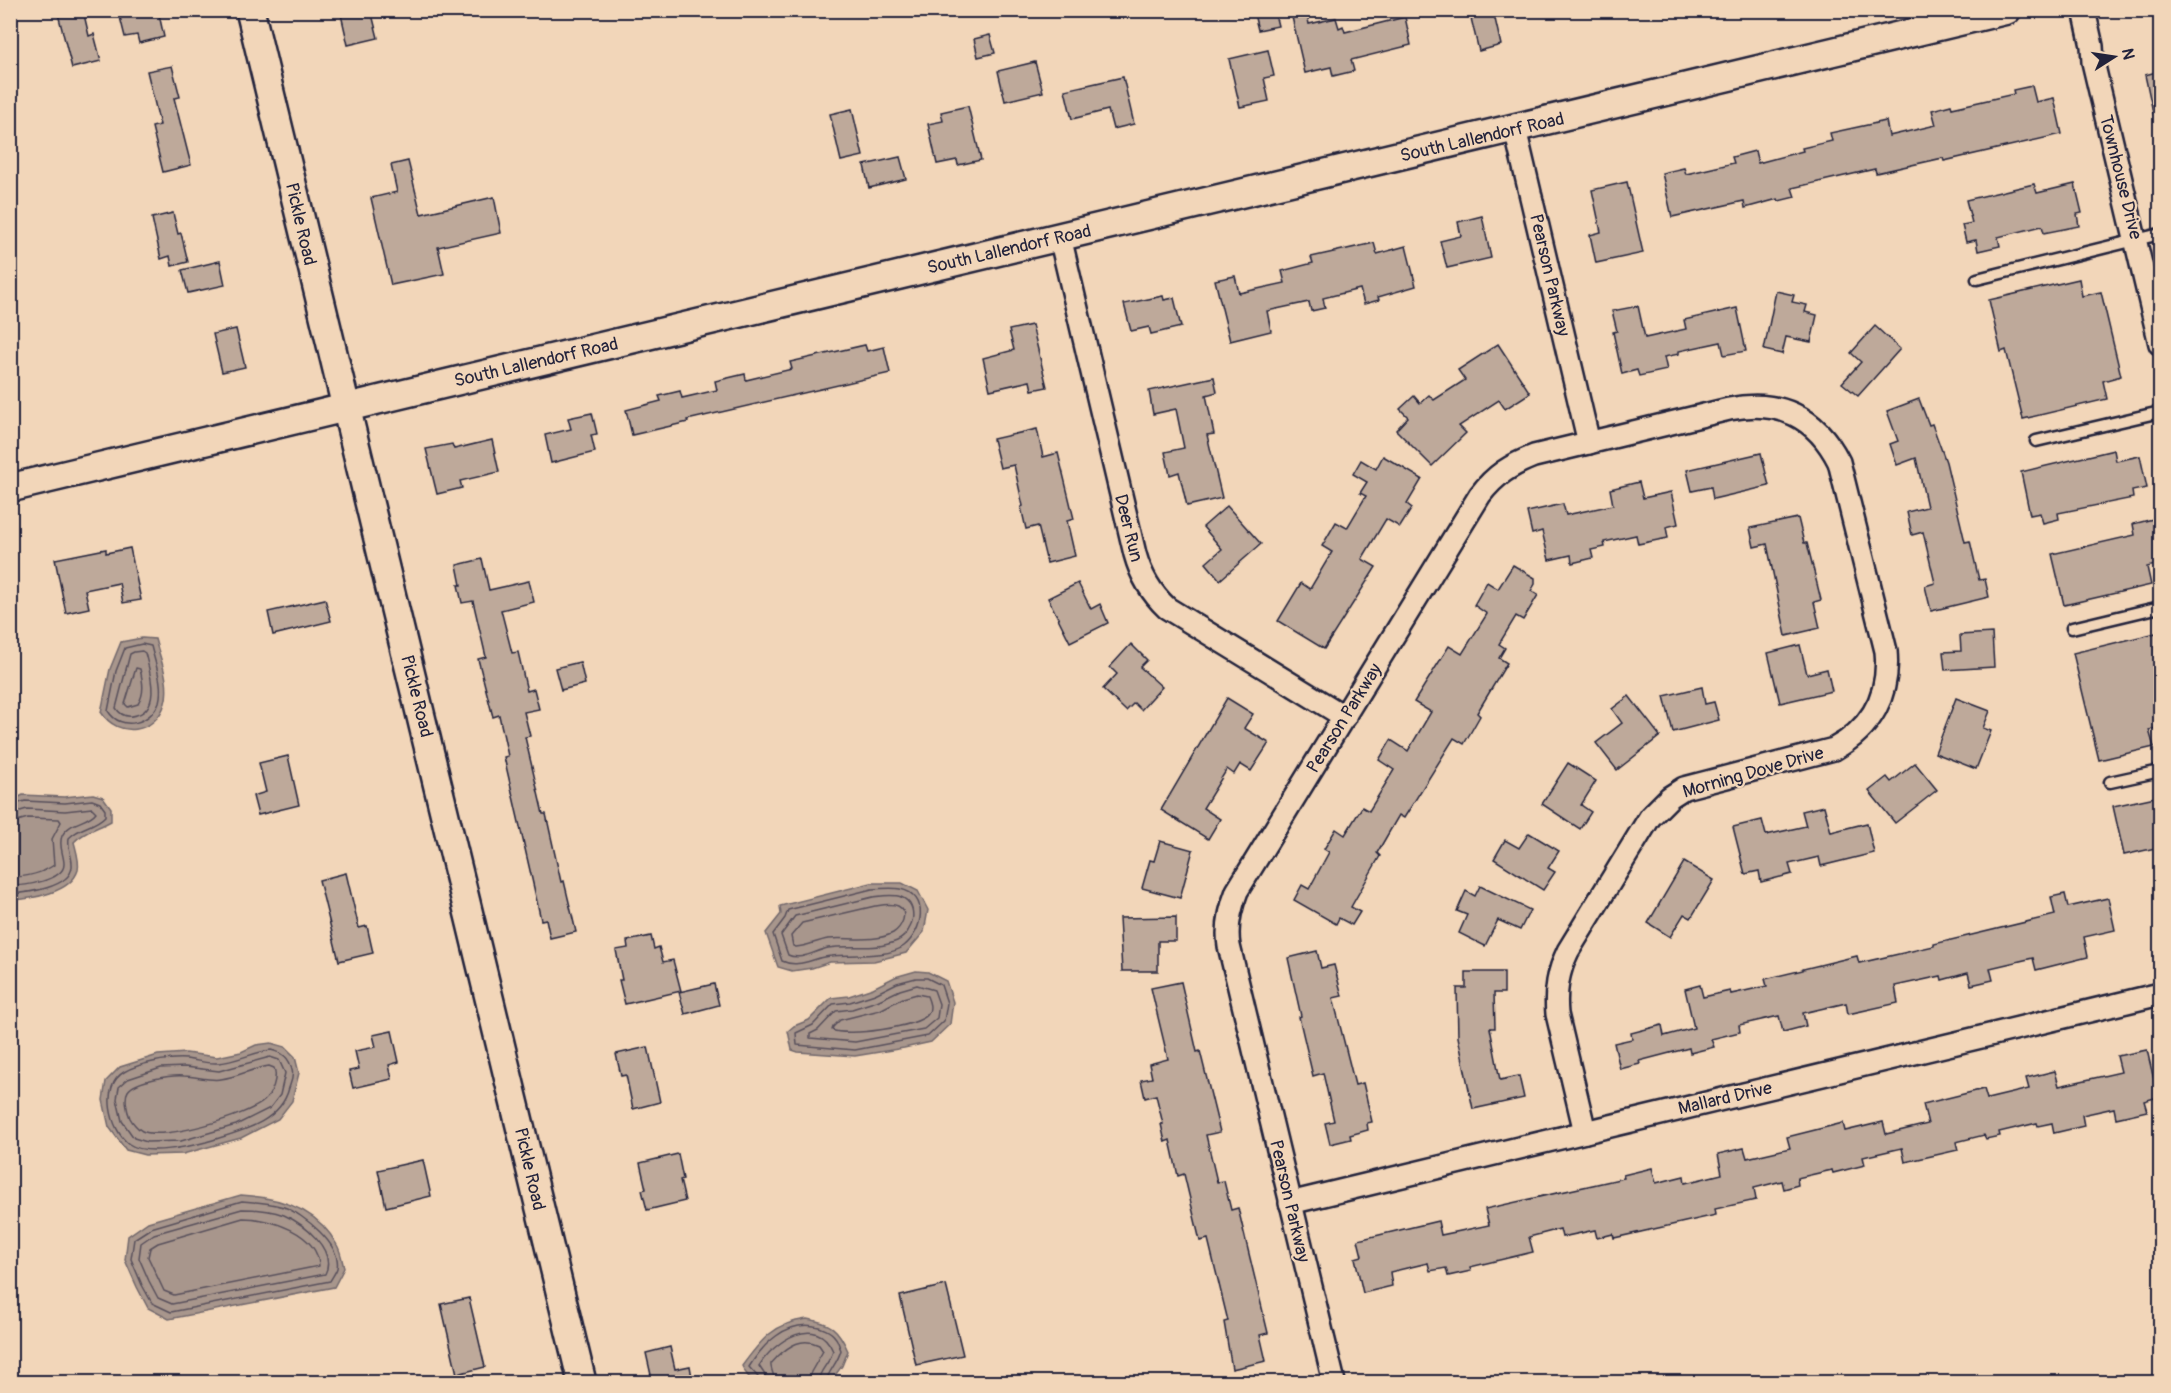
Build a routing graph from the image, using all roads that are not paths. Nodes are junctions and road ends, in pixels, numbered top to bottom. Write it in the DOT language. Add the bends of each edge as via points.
graph roads {
  1 [pos="250,10"];
  2 [pos="2007,10"];
  3 [pos="2084,10"];
  4 [pos="1515,129"];
  5 [pos="2160,234"];
  6 [pos="1060,237"];
  7 [pos="2136,240"];
  8 [pos="1977,279"];
  9 [pos="2160,344"];
  10 [pos="345,408"];
  11 [pos="2160,412"];
  12 [pos="2036,441"];
  13 [pos="1589,443"];
  14 [pos="10,488"];
  15 [pos="2160,607"];
  16 [pos="2072,628"];
  17 [pos="1344,717"];
  18 [pos="2160,771"];
  19 [pos="2110,782"];
  20 [pos="2160,994"];
  21 [pos="1586,1132"];
  22 [pos="1290,1203"];
  23 [pos="582,1383"];
  24 [pos="1334,1383"];
  1 -- 10 [label="street, Pickle Road"];
  2 -- 4 [label="street, South Lallendorf Road"];
  3 -- 7 [label="street, Townhouse Drive" via="2092,62"];
  4 -- 6 [label="street, South Lallendorf Road"];
  4 -- 13 [label="street, Pearson Parkway"];
  5 -- 7 [label="lane"];
  6 -- 10 [label="street, South Lallendorf Road"];
  6 -- 17 [label="street, Deer Run" via="1143,578 1167,608"];
  7 -- 8 [label="lane"];
  7 -- 9 [label="street, Townhouse Drive"];
  10 -- 14 [label="street, South Lallendorf Road"];
  10 -- 23 [label="street, Pickle Road"];
  11 -- 12 [label="lane"];
  13 -- 17 [label="street, Pearson Parkway" via="1519,462 1490,483"];
  13 -- 21 [label="street, Morning Dove Drive" via="1741,407 1769,406 1807,421 1826,439 1839,462 1887,665 1875,712 1844,743 1823,753 1684,788 1665,801 1646,823 1558,974 1557,1014"];
  15 -- 16 [label="lane"];
  17 -- 22 [label="street, Pearson Parkway" via="1237,891 1228,923 1231,957"];
  18 -- 19 [label="lane"];
  20 -- 21 [label="street, Mallard Drive"];
  21 -- 22 [label="street, Mallard Drive"];
  22 -- 24 [label="street, Pearson Parkway"];
}
